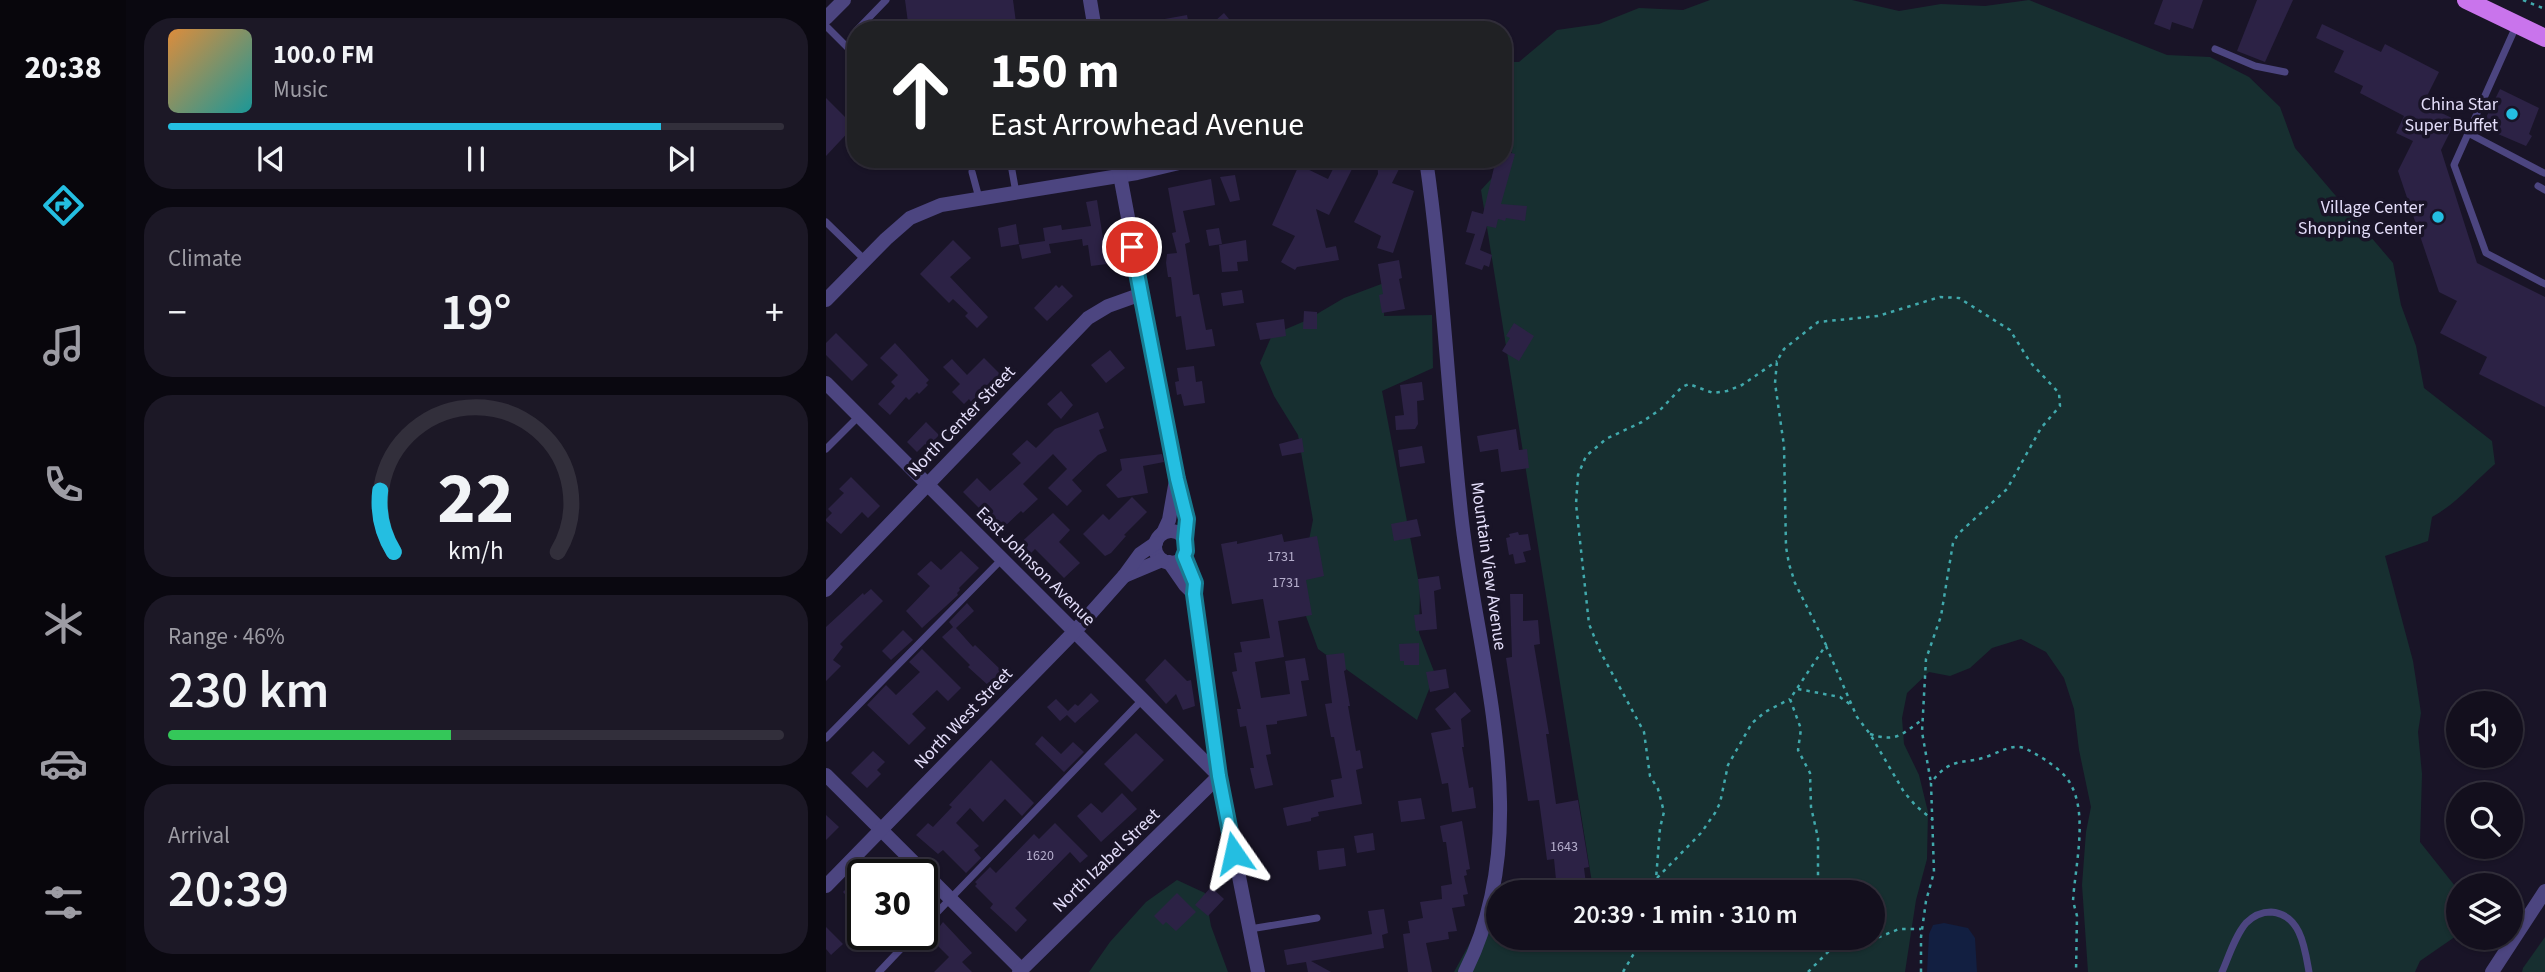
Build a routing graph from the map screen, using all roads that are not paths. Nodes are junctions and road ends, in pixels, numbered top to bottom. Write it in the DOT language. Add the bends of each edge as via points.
graph roads {
  1 [pos="844,0"];
  2 [pos="886,0"];
  3 [pos="1090,0"];
  4 [pos="2466,0"];
  5 [pos="826,18"];
  6 [pos="865,21"];
  7 [pos="1094,21"];
  8 [pos="2516,24"];
  9 [pos="826,26"];
  10 [pos="2545,38"];
  11 [pos="847,39"];
  12 [pos="843,43"];
  13 [pos="847,47"];
  14 [pos="2215,49"];
  15 [pos="2284,72"];
  16 [pos="2468,133"];
  17 [pos="1012,168"];
  18 [pos="1118,168"];
  19 [pos="1155,168"];
  20 [pos="1427,168"];
  21 [pos="972,172"];
  22 [pos="2544,173"];
  23 [pos="1119,176"];
  24 [pos="1016,193"];
  25 [pos="980,199"];
  26 [pos="826,222"];
  27 [pos="865,260"];
  28 [pos="2545,284"];
  29 [pos="1136,296"];
  30 [pos="826,300"];
  31 [pos="826,383"];
  32 [pos="859,416"];
  33 [pos="826,449"];
  34 [pos="1177,479"];
  35 [pos="927,484"];
  36 [pos="1159,538"];
  37 [pos="1185,539"];
  38 [pos="1184,556"];
  39 [pos="1002,559"];
  40 [pos="1166,561"];
  41 [pos="1124,576"];
  42 [pos="826,590"];
  43 [pos="1194,594"];
  44 [pos="1075,631"];
  45 [pos="1143,699"];
  46 [pos="826,738"];
  47 [pos="826,775"];
  48 [pos="1219,776"];
  49 [pos="881,830"];
  50 [pos="826,886"];
  51 [pos="2545,891"];
  52 [pos="950,899"];
  53 [pos="938,911"];
  54 [pos="1317,918"];
  55 [pos="1249,930"];
  56 [pos="900,950"];
  57 [pos="1021,971"];
  58 [pos="879,972"];
  59 [pos="1258,972"];
  60 [pos="1465,972"];
  61 [pos="2222,972"];
  62 [pos="2309,972"];
  63 [pos="2492,972"];
  1 -- 5 [label="street"];
  2 -- 6 [label="lane"];
  3 -- 7 [label="street"];
  4 -- 8 [label="main road"];
  8 -- 10 [label="main road"];
  8 -- 16 [label="lane"];
  9 -- 12 [label="lane"];
  11 -- 12 [label="lane"];
  12 -- 13 [label="lane"];
  14 -- 15 [label="lane"];
  16 -- 22 [label="lane"];
  16 -- 28 [label="lane" via="2454,165 2486,253"];
  17 -- 24 [label="lane"];
  18 -- 23 [label="street"];
  19 -- 23 [label="street"];
  20 -- 60 [label="street, Mountain View Avenue" via="1461,515 1500,772 1497,874"];
  21 -- 25 [label="lane"];
  23 -- 24 [label="street"];
  23 -- 34 [label="street"];
  24 -- 25 [label="street"];
  25 -- 27 [label="street" via="941,205 910,218"];
  26 -- 27 [label="lane"];
  27 -- 30 [label="street"];
  29 -- 35 [label="street, North Center Street" via="1088,318"];
  31 -- 32 [label="street, East Johnson Avenue"];
  32 -- 33 [label="lane"];
  32 -- 35 [label="street, East Johnson Avenue"];
  34 -- 36 [label="street" via="1169,520"];
  34 -- 37 [label="street" via="1187,519"];
  35 -- 39 [label="street, East Johnson Avenue"];
  35 -- 42 [label="street, North Center Street"];
  36 -- 37 [label="street" via="1175,531"];
  36 -- 40 [label="street" via="1157,555"];
  36 -- 41 [label="street, North West Street"];
  37 -- 38 [label="street"];
  38 -- 40 [label="street"];
  38 -- 43 [label="street" via="1195,583"];
  39 -- 44 [label="street, East Johnson Avenue"];
  39 -- 46 [label="lane"];
  40 -- 41 [label="street, North West Street"];
  40 -- 43 [label="street"];
  41 -- 44 [label="street, North West Street"];
  43 -- 48 [label="street"];
  44 -- 45 [label="street, East Johnson Avenue"];
  44 -- 49 [label="street, North West Street"];
  45 -- 48 [label="street, East Johnson Avenue"];
  45 -- 52 [label="lane"];
  47 -- 49 [label="street"];
  48 -- 55 [label="street"];
  48 -- 57 [label="street, North Izabel Street"];
  49 -- 50 [label="street, North West Street"];
  49 -- 52 [label="street"];
  51 -- 63 [label="street"];
  52 -- 53 [label="lane"];
  52 -- 57 [label="street"];
  54 -- 55 [label="lane"];
  55 -- 59 [label="street"];
  56 -- 58 [label="lane"];
  61 -- 62 [label="lane" via="2245,925 2268,912 2283,915 2295,926"];
}
